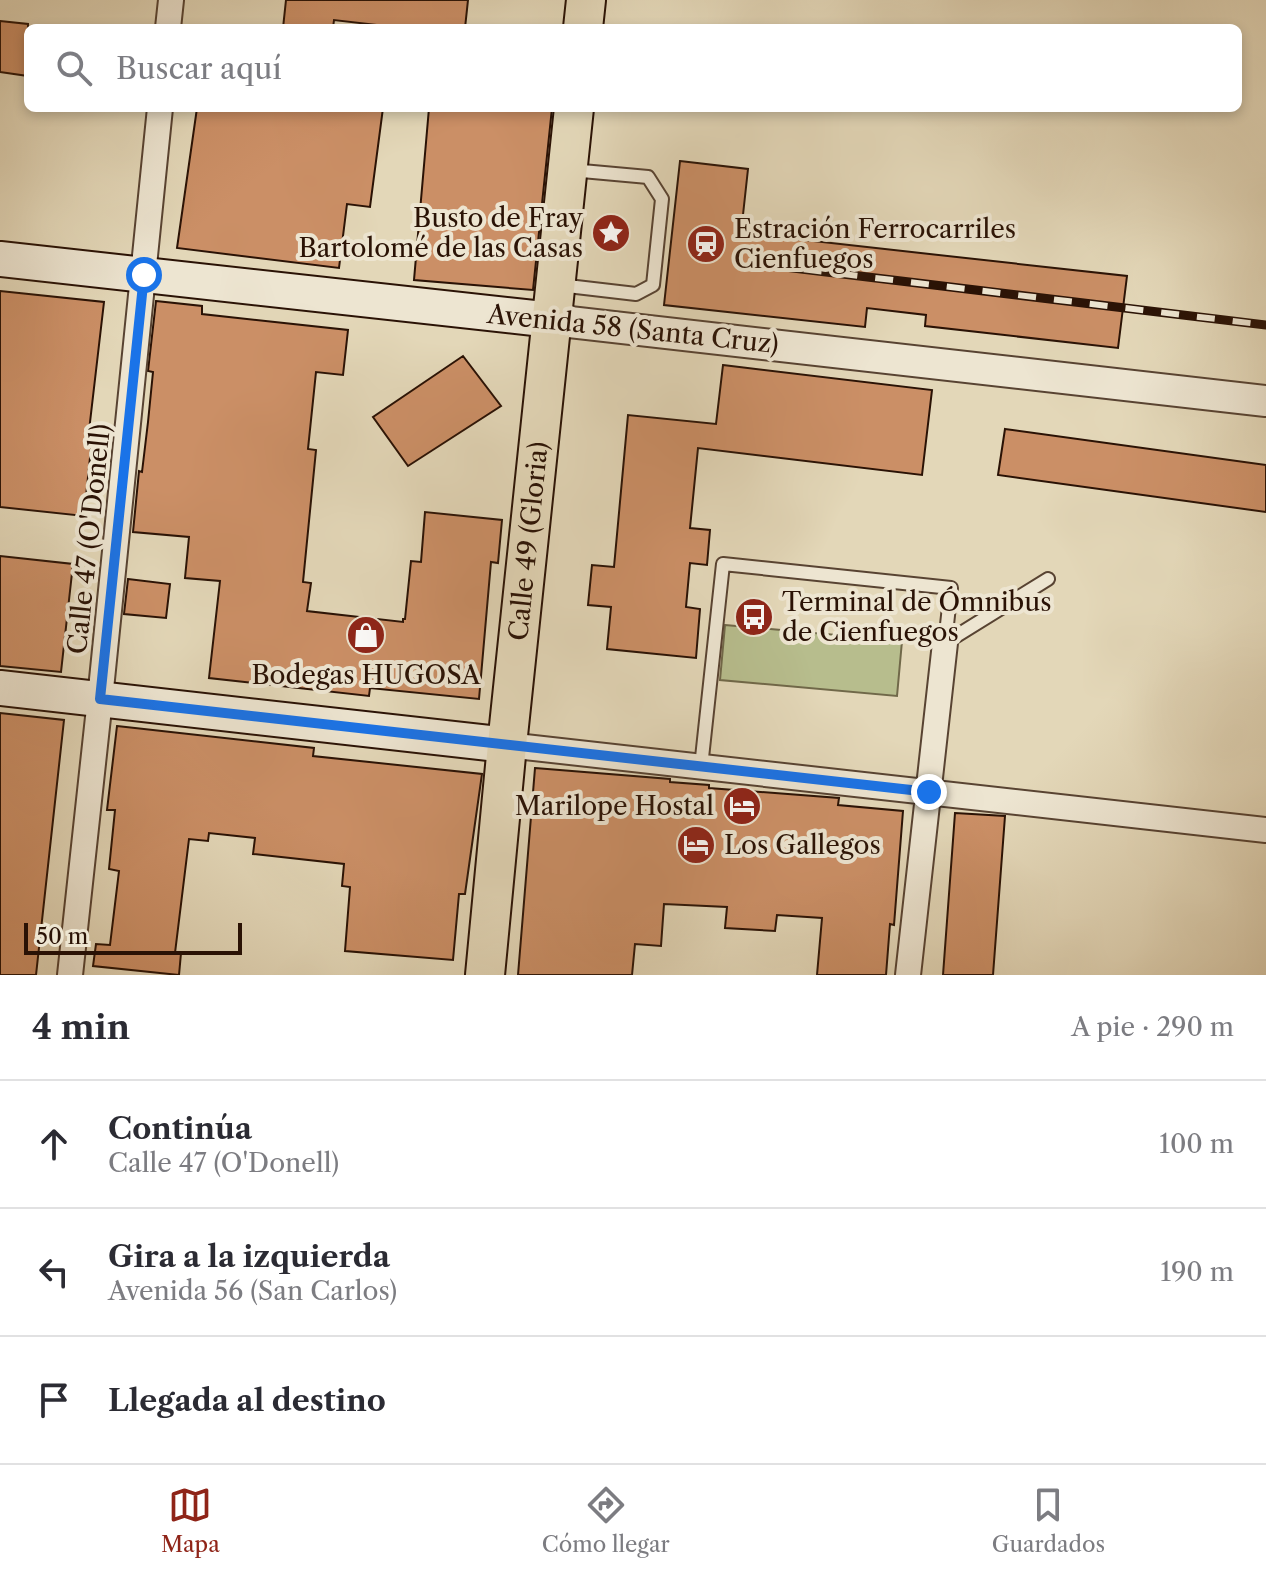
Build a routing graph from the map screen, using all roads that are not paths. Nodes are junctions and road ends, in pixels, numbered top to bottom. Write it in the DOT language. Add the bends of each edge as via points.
graph roads {
  1 [pos="171,0"];
  2 [pos="586,0"];
  3 [pos="168,24"];
  4 [pos="583,24"];
  5 [pos="160,112"];
  6 [pos="574,112"];
  7 [pos="568,169"];
  8 [pos="0,259"];
  9 [pos="144,275"];
  10 [pos="554,302"];
  11 [pos="1266,401"];
  12 [pos="1048,579"];
  13 [pos="945,643"];
  14 [pos="0,688"];
  15 [pos="100,699"];
  16 [pos="507,745"];
  17 [pos="701,767"];
  18 [pos="929,792"];
  19 [pos="1266,830"];
  20 [pos="70,975"];
  21 [pos="485,975"];
  22 [pos="908,975"];
  1 -- 3 [label="street"];
  2 -- 4 [label="main road"];
  5 -- 9 [label="street, Calle 47 (O'Donell)"];
  6 -- 7 [label="main road, Calle 49 (Gloria)"];
  7 -- 10 [label="main road, Calle 49 (Gloria)"];
  7 -- 10 [label="lane" via="648,177 662,199 653,285 636,294"];
  8 -- 9 [label="main road, Avenida 58 (Santa Cruz)"];
  9 -- 10 [label="main road, Avenida 58 (Santa Cruz)"];
  9 -- 15 [label="street, Calle 47 (O'Donell)"];
  10 -- 11 [label="street, Avenida 58 (Santa Cruz)"];
  10 -- 16 [label="main road, Calle 49 (Gloria)"];
  12 -- 13 [label="lane"];
  13 -- 17 [label="lane" via="951,588 723,564"];
  13 -- 18 [label="street"];
  14 -- 15 [label="main road"];
  15 -- 16 [label="main road"];
  15 -- 20 [label="street, Calle 47 (O'Donell)"];
  16 -- 17 [label="street"];
  16 -- 21 [label="main road, Calle 49 (Gloria)"];
  17 -- 18 [label="street"];
  18 -- 19 [label="street"];
  18 -- 22 [label="street"];
}
